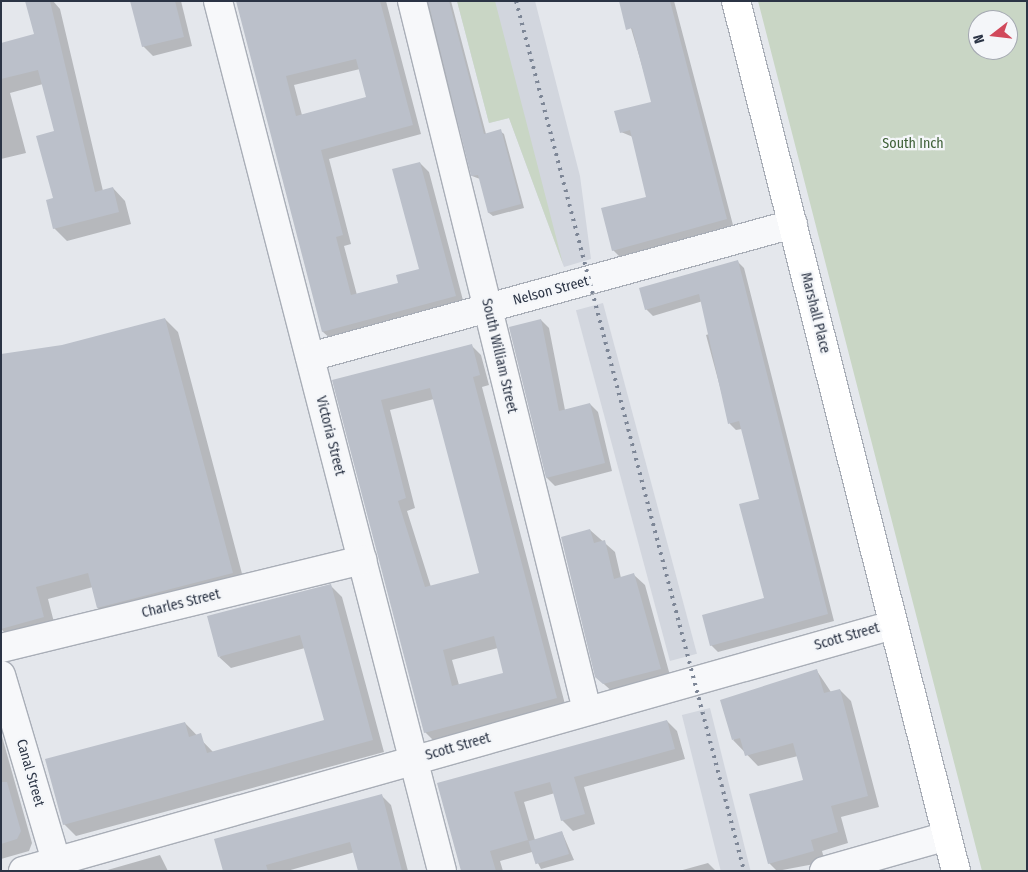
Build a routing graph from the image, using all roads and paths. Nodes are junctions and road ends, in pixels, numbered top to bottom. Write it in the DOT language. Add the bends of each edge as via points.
graph roads {
  1 [pos="218,1"];
  2 [pos="412,1"];
  3 [pos="736,1"];
  4 [pos="793,224"];
  5 [pos="488,308"];
  6 [pos="310,357"];
  7 [pos="362,560"];
  8 [pos="892,625"];
  9 [pos="1,648"];
  10 [pos="1,675"];
  11 [pos="587,710"];
  12 [pos="414,760"];
  13 [pos="947,836"];
  14 [pos="58,866"];
  15 [pos="23,871"];
  16 [pos="442,871"];
  17 [pos="824,871"];
  18 [pos="956,871"];
  1 -- 6 [label="street, Victoria Street"];
  2 -- 5 [label="street, South William Street"];
  3 -- 4 [label="main road, Marshall Place"];
  4 -- 5 [label="street, Nelson Street"];
  4 -- 8 [label="main road, Marshall Place"];
  5 -- 6 [label="street, Nelson Street"];
  5 -- 11 [label="street, South William Street"];
  6 -- 7 [label="street, Victoria Street"];
  7 -- 9 [label="street, Charles Street"];
  7 -- 12 [label="street, Victoria Street"];
  8 -- 11 [label="street, Scott Street"];
  8 -- 13 [label="main road, Marshall Place"];
  10 -- 14 [label="street, Canal Street"];
  11 -- 12 [label="street, Scott Street"];
  12 -- 14 [label="street, Scott Street"];
  12 -- 16 [label="street, Victoria Street"];
  13 -- 17 [label="street"];
  13 -- 18 [label="main road, Marshall Place"];
  14 -- 15 [label="street, Scott Street"];
}
